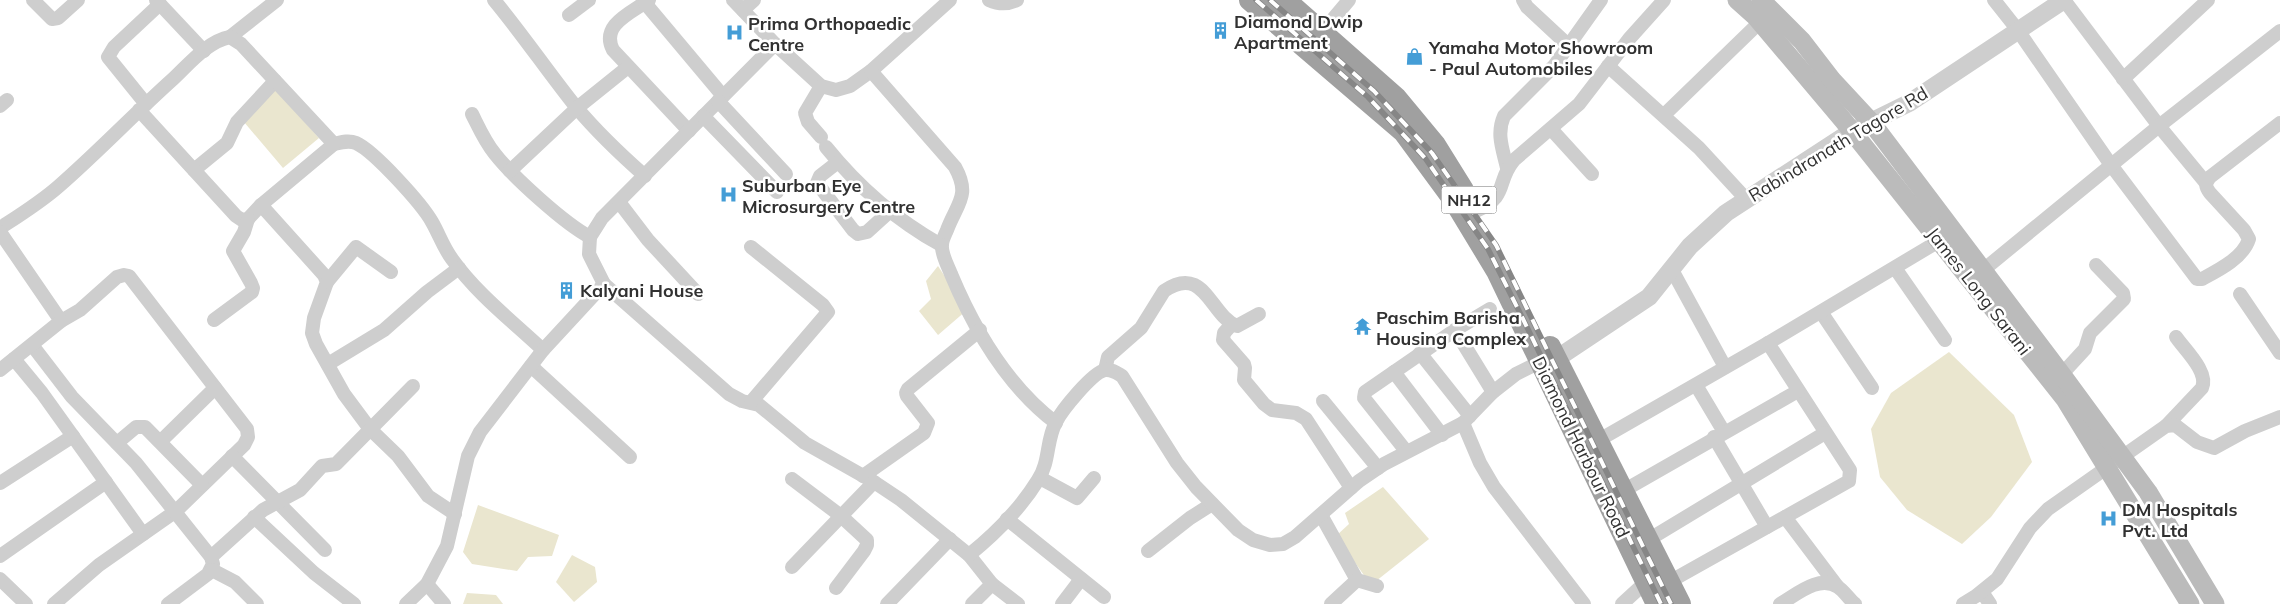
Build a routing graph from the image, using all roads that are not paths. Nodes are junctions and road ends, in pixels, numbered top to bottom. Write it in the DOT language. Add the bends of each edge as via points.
graph roads {
  1 [pos="33,0"];
  2 [pos="78,0"];
  3 [pos="277,0"];
  4 [pos="494,0"];
  5 [pos="589,0"];
  6 [pos="754,0"];
  7 [pos="950,0"];
  8 [pos="989,0"];
  9 [pos="1017,0"];
  10 [pos="1250,0"];
  11 [pos="1285,0"];
  12 [pos="1348,0"];
  13 [pos="1523,0"];
  14 [pos="1601,0"];
  15 [pos="1664,0"];
  16 [pos="1738,0"];
  17 [pos="1761,0"];
  18 [pos="1994,0"];
  19 [pos="2064,0"];
  20 [pos="2208,0"];
  21 [pos="647,1"];
  22 [pos="158,2"];
  23 [pos="738,5"];
  24 [pos="569,15"];
  25 [pos="1760,22"];
  26 [pos="2017,30"];
  27 [pos="2280,31"];
  28 [pos="1322,32"];
  29 [pos="230,37"];
  30 [pos="775,44"];
  31 [pos="1568,46"];
  32 [pos="1308,49"];
  33 [pos="204,51"];
  34 [pos="1608,66"];
  35 [pos="628,67"];
  36 [pos="871,71"];
  37 [pos="2123,79"];
  38 [pos="275,81"];
  39 [pos="821,86"];
  40 [pos="720,99"];
  41 [pos="142,107"];
  42 [pos="577,108"];
  43 [pos="472,114"];
  44 [pos="703,116"];
  45 [pos="1664,116"];
  46 [pos="1871,122"];
  47 [pos="2280,123"];
  48 [pos="2159,126"];
  49 [pos="1550,129"];
  50 [pos="689,131"];
  51 [pos="1852,131"];
  52 [pos="334,144"];
  53 [pos="838,162"];
  54 [pos="2111,165"];
  55 [pos="1507,168"];
  56 [pos="194,170"];
  57 [pos="510,170"];
  58 [pos="786,174"];
  59 [pos="1592,174"];
  60 [pos="645,176"];
  61 [pos="2206,183"];
  62 [pos="777,192"];
  63 [pos="1746,199"];
  64 [pos="619,202"];
  65 [pos="260,205"];
  66 [pos="1476,211"];
  67 [pos="889,212"];
  68 [pos="248,219"];
  69 [pos="0,228"];
  70 [pos="0,232"];
  71 [pos="590,237"];
  72 [pos="1946,237"];
  73 [pos="942,245"];
  74 [pos="751,247"];
  75 [pos="2096,265"];
  76 [pos="459,268"];
  77 [pos="1670,268"];
  78 [pos="1894,268"];
  79 [pos="1982,271"];
  80 [pos="391,272"];
  81 [pos="327,282"];
  82 [pos="604,284"];
  83 [pos="698,294"];
  84 [pos="2240,294"];
  85 [pos="1490,309"];
  86 [pos="1821,312"];
  87 [pos="1259,314"];
  88 [pos="214,320"];
  89 [pos="61,321"];
  90 [pos="1232,324"];
  91 [pos="980,330"];
  92 [pos="1455,330"];
  93 [pos="2176,337"];
  94 [pos="1945,340"];
  95 [pos="1768,343"];
  96 [pos="32,346"];
  97 [pos="543,350"];
  98 [pos="1420,353"];
  99 [pos="2280,353"];
  100 [pos="14,359"];
  101 [pos="1548,360"];
  102 [pos="328,364"];
  103 [pos="531,366"];
  104 [pos="1726,367"];
  105 [pos="0,370"];
  106 [pos="1106,370"];
  107 [pos="1394,372"];
  108 [pos="2062,374"];
  109 [pos="1696,385"];
  110 [pos="413,386"];
  111 [pos="215,388"];
  112 [pos="1872,388"];
  113 [pos="1798,391"];
  114 [pos="1493,392"];
  115 [pos="1323,401"];
  116 [pos="751,402"];
  117 [pos="2280,417"];
  118 [pos="1467,420"];
  119 [pos="1056,422"];
  120 [pos="2166,426"];
  121 [pos="370,429"];
  122 [pos="1825,433"];
  123 [pos="1719,434"];
  124 [pos="1442,435"];
  125 [pos="73,436"];
  126 [pos="161,441"];
  127 [pos="117,443"];
  128 [pos="1590,445"];
  129 [pos="1406,451"];
  130 [pos="232,456"];
  131 [pos="630,457"];
  132 [pos="2123,458"];
  133 [pos="1378,468"];
  134 [pos="2107,468"];
  135 [pos="1040,478"];
  136 [pos="1094,478"];
  137 [pos="792,479"];
  138 [pos="869,479"];
  139 [pos="106,482"];
  140 [pos="1741,482"];
  141 [pos="0,483"];
  142 [pos="202,484"];
  143 [pos="1351,488"];
  144 [pos="1623,491"];
  145 [pos="277,502"];
  146 [pos="1212,504"];
  147 [pos="176,511"];
  148 [pos="455,514"];
  149 [pos="1321,515"];
  150 [pos="841,516"];
  151 [pos="254,517"];
  152 [pos="1785,517"];
  153 [pos="1007,519"];
  154 [pos="1767,527"];
  155 [pos="143,534"];
  156 [pos="950,539"];
  157 [pos="1648,540"];
  158 [pos="325,550"];
  159 [pos="1148,551"];
  160 [pos="968,555"];
  161 [pos="0,556"];
  162 [pos="211,563"];
  163 [pos="792,567"];
  164 [pos="0,579"];
  165 [pos="1081,579"];
  166 [pos="1357,580"];
  167 [pos="1646,582"];
  168 [pos="1669,582"];
  169 [pos="427,584"];
  170 [pos="992,584"];
  171 [pos="1377,586"];
  172 [pos="1837,586"];
  173 [pos="836,588"];
  174 [pos="1982,592"];
  175 [pos="1104,598"];
  176 [pos="26,604"];
  177 [pos="54,604"];
  178 [pos="168,604"];
  179 [pos="257,604"];
  180 [pos="354,604"];
  181 [pos="406,604"];
  182 [pos="444,604"];
  183 [pos="887,604"];
  184 [pos="972,604"];
  185 [pos="1018,604"];
  186 [pos="1062,604"];
  187 [pos="1332,604"];
  188 [pos="1584,604"];
  189 [pos="1622,604"];
  190 [pos="1656,604"];
  191 [pos="1680,604"];
  192 [pos="1780,604"];
  193 [pos="1855,604"];
  194 [pos="1963,604"];
  195 [pos="1990,604"];
  196 [pos="2190,604"];
  197 [pos="2215,604"];
  1 -- 2 [label="street" via="52,19 58,18"];
  3 -- 29 [label="street"];
  4 -- 42 [label="street"];
  5 -- 24 [label="street"];
  6 -- 23 [label="street"];
  7 -- 36 [label="street"];
  8 -- 9 [label="street" via="1010,3"];
  10 -- 32 [label="highway, Diamond Harbour Road / NH12"];
  11 -- 28 [label="highway, Diamond Harbour Road / NH12"];
  12 -- 28 [label="street"];
  13 -- 31 [label="street"];
  14 -- 31 [label="street"];
  15 -- 34 [label="street"];
  16 -- 25 [label="main road, James Long Sarani"];
  17 -- 46 [label="main road" via="1802,41"];
  18 -- 26 [label="street"];
  19 -- 26 [label="street, Rabindranath Tagore Rd"];
  19 -- 37 [label="street"];
  20 -- 37 [label="street"];
  21 -- 35 [label="street" via="615,24 609,33 608,41 613,50"];
  21 -- 40 [label="street"];
  22 -- 33 [label="street"];
  22 -- 41 [label="street" via="108,57"];
  23 -- 30 [label="street"];
  25 -- 45 [label="street"];
  25 -- 51 [label="main road, James Long Sarani"];
  26 -- 46 [label="street, Rabindranath Tagore Rd" via="1908,103"];
  26 -- 54 [label="street"];
  27 -- 48 [label="street"];
  28 -- 32 [label="street"];
  28 -- 66 [label="highway, Diamond Harbour Road / NH12" via="1396,98 1435,145"];
  29 -- 33 [label="street"];
  29 -- 38 [label="street"];
  30 -- 39 [label="street"];
  30 -- 40 [label="street"];
  31 -- 55 [label="street" via="1554,66 1504,116 1499,135"];
  32 -- 101 [label="highway, Diamond Harbour Road / NH12" via="1404,132 1454,200"];
  33 -- 41 [label="street"];
  34 -- 45 [label="street"];
  34 -- 49 [label="street" via="1579,104"];
  35 -- 42 [label="street"];
  35 -- 50 [label="street"];
  36 -- 39 [label="street" via="850,86 836,90"];
  36 -- 73 [label="street" via="955,167 963,181 961,198"];
  37 -- 48 [label="street"];
  38 -- 52 [label="street"];
  38 -- 56 [label="street" via="237,122 227,143"];
  39 -- 53 [label="street" via="805,113 808,122"];
  40 -- 44 [label="street"];
  40 -- 58 [label="street"];
  41 -- 56 [label="street"];
  41 -- 69 [label="street" via="58,187"];
  42 -- 57 [label="street"];
  42 -- 60 [label="street"];
  43 -- 57 [label="street" via="494,154"];
  44 -- 50 [label="street"];
  44 -- 62 [label="street"];
  45 -- 63 [label="street"];
  46 -- 51 [label="street, Rabindranath Tagore Rd"];
  46 -- 72 [label="main road"];
  47 -- 61 [label="street"];
  48 -- 54 [label="street"];
  48 -- 61 [label="street"];
  49 -- 55 [label="street"];
  49 -- 59 [label="street"];
  50 -- 60 [label="street"];
  51 -- 63 [label="street, Rabindranath Tagore Rd"];
  51 -- 72 [label="main road, James Long Sarani"];
  52 -- 65 [label="street"];
  52 -- 76 [label="street" via="356,143 389,172 419,202"];
  53 -- 67 [label="street"];
  53 -- 67 [label="street" via="816,183 854,230 863,234"];
  54 -- 61 [label="street" via="2197,279 2239,255 2249,239 2206,188"];
  54 -- 79 [label="street"];
  55 -- 66 [label="street" via="1495,200"];
  56 -- 68 [label="street" via="236,216"];
  57 -- 71 [label="street"];
  60 -- 64 [label="street"];
  63 -- 77 [label="street, Rabindranath Tagore Rd" via="1706,229"];
  64 -- 71 [label="street" via="602,218"];
  64 -- 83 [label="street" via="648,240"];
  65 -- 68 [label="street"];
  65 -- 81 [label="street"];
  66 -- 101 [label="highway, Diamond Harbour Road / NH12" via="1507,261"];
  67 -- 73 [label="street"];
  68 -- 88 [label="street" via="232,251 251,283 252,292"];
  70 -- 89 [label="street"];
  71 -- 82 [label="street" via="589,254"];
  72 -- 78 [label="street"];
  72 -- 79 [label="main road"];
  72 -- 134 [label="main road, James Long Sarani" via="2065,399"];
  73 -- 91 [label="street" via="957,289"];
  74 -- 116 [label="street" via="828,312"];
  75 -- 108 [label="street" via="2123,293 2124,299 2090,333 2085,349"];
  76 -- 97 [label="street"];
  76 -- 102 [label="street" via="384,330"];
  77 -- 101 [label="street, Rabindranath Tagore Rd" via="1659,286 1644,300"];
  77 -- 104 [label="street"];
  78 -- 86 [label="street"];
  78 -- 94 [label="street"];
  79 -- 108 [label="main road"];
  80 -- 81 [label="street" via="356,247"];
  81 -- 102 [label="street" via="312,333"];
  82 -- 97 [label="street"];
  82 -- 116 [label="street" via="729,394"];
  84 -- 99 [label="street"];
  85 -- 92 [label="street"];
  86 -- 95 [label="street"];
  86 -- 112 [label="street"];
  87 -- 90 [label="street" via="1242,325"];
  89 -- 96 [label="street"];
  89 -- 111 [label="street" via="90,302 118,277 129,276"];
  90 -- 106 [label="street" via="1200,288 1182,283 1170,287 1164,290 1141,328 1111,352"];
  90 -- 143 [label="street" via="1224,333 1223,340 1244,364 1246,384 1272,410 1296,412 1306,419"];
  91 -- 119 [label="street" via="1002,367 1022,392"];
  91 -- 138 [label="street" via="950,352 906,393 928,423 924,433"];
  92 -- 98 [label="street"];
  92 -- 114 [label="street"];
  93 -- 120 [label="street" via="2201,372 2204,383"];
  95 -- 104 [label="street"];
  95 -- 113 [label="street"];
  96 -- 100 [label="street"];
  96 -- 127 [label="street" via="72,397"];
  97 -- 103 [label="street"];
  98 -- 107 [label="street"];
  98 -- 118 [label="street"];
  100 -- 105 [label="street"];
  100 -- 125 [label="street"];
  101 -- 114 [label="street" via="1516,374"];
  101 -- 128 [label="highway, Diamond Harbour Road / NH12"];
  102 -- 121 [label="street" via="344,394"];
  103 -- 131 [label="street"];
  103 -- 148 [label="street" via="476,440 468,456"];
  104 -- 109 [label="street"];
  106 -- 119 [label="street" via="1097,374"];
  106 -- 146 [label="street" via="1122,376 1177,463"];
  107 -- 124 [label="street"];
  107 -- 129 [label="street" via="1365,392 1364,398"];
  108 -- 132 [label="main road"];
  109 -- 123 [label="street"];
  109 -- 128 [label="street"];
  110 -- 121 [label="street"];
  111 -- 126 [label="street"];
  111 -- 130 [label="street" via="247,429 244,445"];
  113 -- 122 [label="street"];
  113 -- 123 [label="street"];
  114 -- 118 [label="street"];
  115 -- 133 [label="street"];
  116 -- 138 [label="street" via="766,410 805,443"];
  117 -- 120 [label="street" via="2214,448 2197,442 2174,424"];
  118 -- 124 [label="street"];
  118 -- 188 [label="street" via="1480,463 1494,487"];
  119 -- 135 [label="street"];
  120 -- 132 [label="street"];
  121 -- 145 [label="street" via="336,464 322,466 300,490"];
  121 -- 148 [label="street" via="398,456 428,496"];
  122 -- 140 [label="street"];
  122 -- 152 [label="street" via="1850,470 1848,480"];
  123 -- 140 [label="street"];
  123 -- 144 [label="street"];
  124 -- 129 [label="street"];
  125 -- 139 [label="street"];
  125 -- 141 [label="street"];
  126 -- 127 [label="street" via="141,426"];
  126 -- 142 [label="street"];
  127 -- 147 [label="street"];
  128 -- 144 [label="highway, Diamond Harbour Road / NH12"];
  128 -- 167 [label="highway, Diamond Harbour Road / NH12"];
  129 -- 133 [label="street"];
  130 -- 142 [label="street"];
  130 -- 145 [label="street"];
  132 -- 134 [label="street"];
  132 -- 197 [label="main road" via="2148,492"];
  133 -- 143 [label="street"];
  134 -- 174 [label="street" via="2048,509 2030,528 1997,579"];
  134 -- 196 [label="main road, James Long Sarani"];
  135 -- 136 [label="street" via="1077,498"];
  135 -- 153 [label="street"];
  137 -- 150 [label="street"];
  138 -- 150 [label="street"];
  138 -- 156 [label="street"];
  139 -- 155 [label="street"];
  139 -- 161 [label="street"];
  140 -- 154 [label="street"];
  140 -- 157 [label="street"];
  142 -- 147 [label="street"];
  143 -- 149 [label="street"];
  144 -- 157 [label="highway, Diamond Harbour Road / NH12"];
  145 -- 151 [label="street"];
  145 -- 158 [label="street"];
  146 -- 149 [label="street" via="1238,530 1253,540 1270,545 1283,544 1295,537"];
  146 -- 159 [label="street"];
  147 -- 155 [label="street"];
  147 -- 162 [label="street"];
  148 -- 169 [label="street" via="447,546"];
  149 -- 166 [label="street"];
  150 -- 163 [label="street"];
  150 -- 173 [label="street" via="863,535 867,545"];
  151 -- 162 [label="street"];
  151 -- 180 [label="street" via="314,573"];
  152 -- 154 [label="street"];
  152 -- 172 [label="street"];
  153 -- 160 [label="street"];
  153 -- 165 [label="street"];
  154 -- 168 [label="street"];
  155 -- 177 [label="street" via="99,565"];
  156 -- 160 [label="street"];
  156 -- 183 [label="street"];
  157 -- 168 [label="highway, Diamond Harbour Road / NH12"];
  160 -- 170 [label="street"];
  162 -- 178 [label="street"];
  162 -- 179 [label="street"];
  164 -- 176 [label="street"];
  165 -- 175 [label="street"];
  165 -- 186 [label="street"];
  166 -- 171 [label="street"];
  166 -- 187 [label="street"];
  167 -- 189 [label="street"];
  167 -- 190 [label="highway, Diamond Harbour Road / NH12"];
  168 -- 191 [label="highway, Diamond Harbour Road / NH12"];
  169 -- 181 [label="street"];
  169 -- 182 [label="street"];
  170 -- 184 [label="street"];
  170 -- 185 [label="street"];
  172 -- 192 [label="street" via="1825,582 1814,584"];
  172 -- 193 [label="street"];
  174 -- 194 [label="street"];
  174 -- 195 [label="street"];
}
